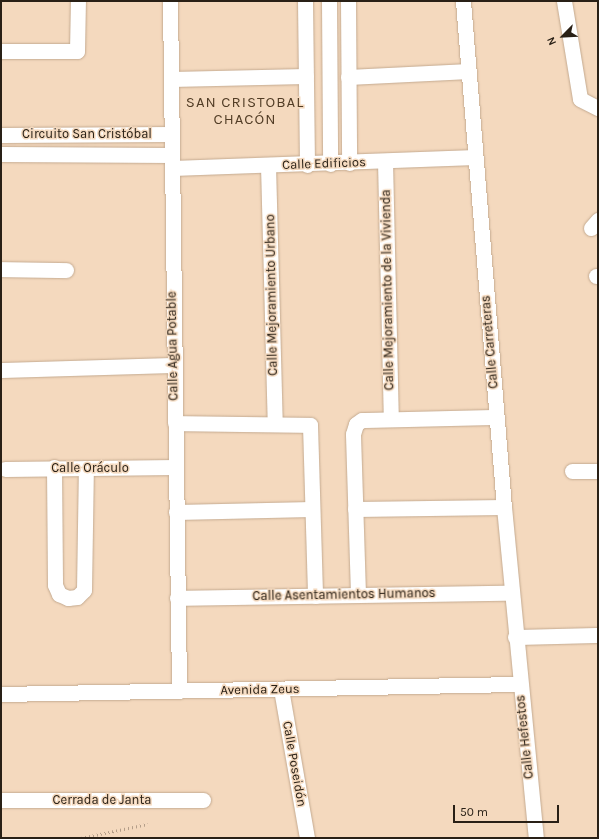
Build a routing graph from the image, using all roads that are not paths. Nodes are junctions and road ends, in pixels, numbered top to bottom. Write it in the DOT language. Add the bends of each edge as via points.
graph roads {
  1 [pos="78,1"];
  2 [pos="170,1"];
  3 [pos="305,1"];
  4 [pos="329,1"];
  5 [pos="348,1"];
  6 [pos="463,1"];
  7 [pos="564,1"];
  8 [pos="1,51"];
  9 [pos="469,71"];
  10 [pos="306,76"];
  11 [pos="348,77"];
  12 [pos="171,79"];
  13 [pos="598,108"];
  14 [pos="1,134"];
  15 [pos="172,134"];
  16 [pos="1,154"];
  17 [pos="475,157"];
  18 [pos="385,161"];
  19 [pos="172,162"];
  20 [pos="330,164"];
  21 [pos="349,164"];
  22 [pos="268,165"];
  23 [pos="307,165"];
  24 [pos="1,269"];
  25 [pos="66,270"];
  26 [pos="173,365"];
  27 [pos="1,370"];
  28 [pos="496,417"];
  29 [pos="391,419"];
  30 [pos="175,423"];
  31 [pos="275,424"];
  32 [pos="54,467"];
  33 [pos="176,467"];
  34 [pos="86,468"];
  35 [pos="5,469"];
  36 [pos="572,471"];
  37 [pos="598,471"];
  38 [pos="504,506"];
  39 [pos="312,509"];
  40 [pos="355,509"];
  41 [pos="176,512"];
  42 [pos="512,593"];
  43 [pos="358,594"];
  44 [pos="315,596"];
  45 [pos="177,598"];
  46 [pos="598,635"];
  47 [pos="515,637"];
  48 [pos="519,684"];
  49 [pos="281,689"];
  50 [pos="179,691"];
  51 [pos="1,694"];
  52 [pos="1,800"];
  53 [pos="203,800"];
  54 [pos="307,838"];
  55 [pos="536,838"];
  1 -- 8 [label="street" via="77,51"];
  2 -- 12 [label="street, Calle Agua Potable"];
  3 -- 10 [label="street"];
  4 -- 20 [label="street"];
  5 -- 11 [label="street"];
  6 -- 9 [label="street, Calle Carreteras"];
  7 -- 13 [label="street" via="580,98"];
  9 -- 11 [label="street"];
  9 -- 17 [label="street, Calle Carreteras"];
  10 -- 12 [label="street"];
  10 -- 23 [label="street"];
  11 -- 21 [label="street"];
  12 -- 15 [label="street, Calle Agua Potable"];
  14 -- 15 [label="street, Circuito San Cristóbal"];
  15 -- 19 [label="street, Calle Agua Potable"];
  16 -- 19 [label="street, Calle Edificios"];
  17 -- 18 [label="street, Calle Edificios"];
  17 -- 28 [label="street, Calle Carreteras"];
  18 -- 21 [label="street, Calle Edificios"];
  18 -- 29 [label="street, Calle Mejoramiento de la Vivienda"];
  19 -- 22 [label="street, Calle Edificios"];
  19 -- 26 [label="street, Calle Agua Potable"];
  20 -- 21 [label="street, Calle Edificios"];
  20 -- 23 [label="street, Calle Edificios"];
  22 -- 23 [label="street, Calle Edificios"];
  22 -- 31 [label="street, Calle Mejoramiento Urbano"];
  24 -- 25 [label="street"];
  26 -- 27 [label="street"];
  26 -- 30 [label="street, Calle Agua Potable"];
  28 -- 29 [label="street"];
  28 -- 38 [label="street, Calle Carreteras"];
  29 -- 40 [label="street" via="362,420 353,434"];
  30 -- 31 [label="street"];
  30 -- 33 [label="street, Calle Agua Potable"];
  31 -- 39 [label="street" via="310,425"];
  32 -- 34 [label="street, Calle Oráculo"];
  32 -- 34 [label="street" via="55,585 59,594 68,598 77,597 84,590"];
  32 -- 35 [label="street, Calle Oráculo"];
  33 -- 34 [label="street, Calle Oráculo"];
  33 -- 41 [label="street, Calle Agua Potable"];
  36 -- 37 [label="street"];
  38 -- 40 [label="street"];
  38 -- 42 [label="street, Calle Carreteras"];
  39 -- 41 [label="street"];
  39 -- 44 [label="street"];
  40 -- 43 [label="street"];
  41 -- 45 [label="street, Calle Agua Potable"];
  42 -- 43 [label="street, Calle Asentamientos Humanos"];
  42 -- 47 [label="street, Calle Carreteras"];
  43 -- 44 [label="street, Calle Asentamientos Humanos"];
  44 -- 45 [label="street, Calle Asentamientos Humanos"];
  45 -- 50 [label="street, Calle Agua Potable"];
  46 -- 47 [label="street"];
  47 -- 48 [label="street, Calle Carreteras"];
  48 -- 49 [label="street, Avenida Zeus"];
  48 -- 55 [label="street, Calle Hefestos"];
  49 -- 50 [label="street, Avenida Zeus"];
  49 -- 54 [label="street, Calle Poseidón"];
  50 -- 51 [label="street, Avenida Zeus"];
  52 -- 53 [label="street, Cerrada de Janta"];
}
